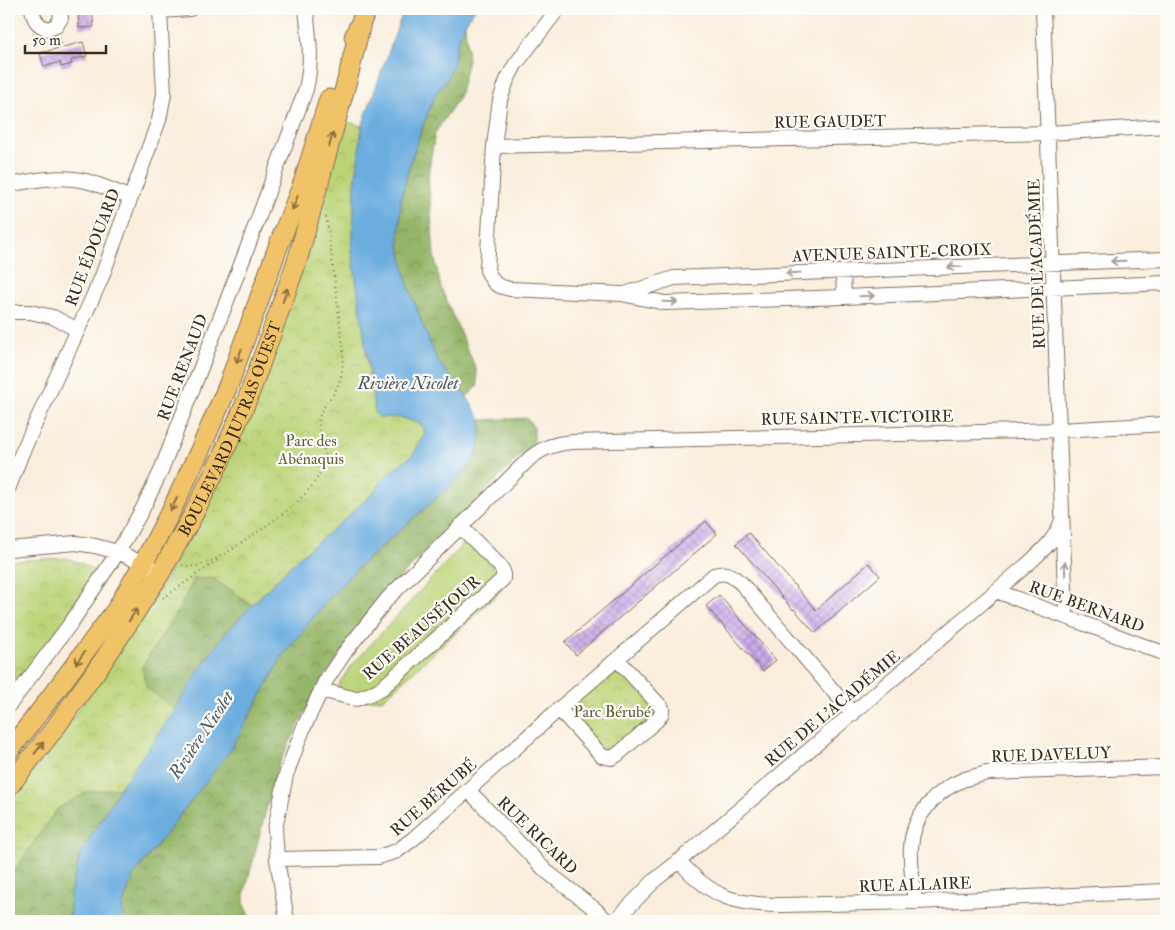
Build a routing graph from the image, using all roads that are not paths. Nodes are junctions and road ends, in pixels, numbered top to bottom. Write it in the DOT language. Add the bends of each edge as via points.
graph roads {
  1 [pos="32,9"];
  2 [pos="60,9"];
  3 [pos="190,9"];
  4 [pos="306,9"];
  5 [pos="367,9"];
  6 [pos="558,9"];
  7 [pos="1043,9"];
  8 [pos="160,10"];
  9 [pos="360,27"];
  10 [pos="1166,126"];
  11 [pos="1048,133"];
  12 [pos="494,146"];
  13 [pos="9,185"];
  14 [pos="131,198"];
  15 [pos="1166,259"];
  16 [pos="1053,263"];
  17 [pos="843,271"];
  18 [pos="1166,283"];
  19 [pos="1054,288"];
  20 [pos="622,294"];
  21 [pos="844,297"];
  22 [pos="9,312"];
  23 [pos="78,330"];
  24 [pos="1166,424"];
  25 [pos="1060,430"];
  26 [pos="549,446"];
  27 [pos="9,487"];
  28 [pos="1064,517"];
  29 [pos="460,526"];
  30 [pos="9,549"];
  31 [pos="118,552"];
  32 [pos="143,564"];
  33 [pos="161,572"];
  34 [pos="996,591"];
  35 [pos="1066,617"];
  36 [pos="1166,654"];
  37 [pos="618,659"];
  38 [pos="321,690"];
  39 [pos="9,705"];
  40 [pos="559,709"];
  41 [pos="853,714"];
  42 [pos="9,751"];
  43 [pos="1166,767"];
  44 [pos="9,786"];
  45 [pos="469,790"];
  46 [pos="277,859"];
  47 [pos="679,862"];
  48 [pos="1166,891"];
  49 [pos="915,902"];
  50 [pos="287,921"];
  51 [pos="607,921"];
  52 [pos="615,921"];
  1 -- 2 [label="street" via="34,19 48,29 56,26"];
  3 -- 8 [label="street"];
  4 -- 31 [label="street, RUE RENAUD" via="311,55 306,89 166,460"];
  5 -- 9 [label="main road, BOULEVARD JUTRAS OUEST"];
  6 -- 12 [label="street" via="507,80 500,100"];
  7 -- 11 [label="street, RUE DE L'ACADÉMIE"];
  8 -- 14 [label="street, RUE ÉDOUARD" via="162,107"];
  9 -- 32 [label="main road, BOULEVARD JUTRAS OUEST, one-way" via="340,65 303,183 228,386 202,448"];
  33 -- 9 [label="main road, BOULEVARD JUTRAS OUEST, one-way" via="220,461 269,340 300,248"];
  10 -- 11 [label="street, RUE GAUDET"];
  11 -- 12 [label="street, RUE GAUDET"];
  11 -- 16 [label="street, RUE DE L'ACADÉMIE"];
  12 -- 20 [label="street, AVENUE SAINTE-CROIX" via="487,270 491,280 498,287 510,289"];
  13 -- 14 [label="street" via="53,178 86,181"];
  14 -- 23 [label="street, RUE ÉDOUARD"];
  15 -- 16 [label="street, AVENUE SAINTE-CROIX, one-way"];
  16 -- 17 [label="street, AVENUE SAINTE-CROIX, one-way"];
  16 -- 19 [label="street, RUE DE L'ACADÉMIE"];
  17 -- 20 [label="street, AVENUE SAINTE-CROIX, one-way" via="674,278"];
  17 -- 21 [label="street"];
  18 -- 19 [label="street, AVENUE SAINTE-CROIX"];
  21 -- 19 [label="street, AVENUE SAINTE-CROIX, one-way"];
  19 -- 25 [label="street, RUE DE L'ACADÉMIE"];
  20 -- 21 [label="street, AVENUE SAINTE-CROIX, one-way" via="665,303"];
  22 -- 23 [label="street" via="53,317"];
  23 -- 27 [label="street, RUE ÉDOUARD"];
  24 -- 25 [label="street, RUE SAINTE-VICTOIRE"];
  25 -- 26 [label="street, RUE SAINTE-VICTOIRE" via="572,442"];
  25 -- 28 [label="street, RUE DE L'ACADÉMIE"];
  26 -- 29 [label="street, RUE BEAUSÉJOUR" via="530,458"];
  28 -- 34 [label="street, RUE DE L'ACADÉMIE" via="1050,544"];
  35 -- 28 [label="street, RUE DE L'ACADÉMIE, one-way"];
  29 -- 38 [label="street, RUE BEAUSÉJOUR" via="388,598 345,652"];
  29 -- 38 [label="street, RUE BEAUSÉJOUR" via="500,566 502,579 382,688 356,699"];
  30 -- 31 [label="street" via="76,543"];
  31 -- 32 [label="street"];
  31 -- 39 [label="street, RUE RENAUD" via="71,623"];
  32 -- 33 [label="street"];
  32 -- 42 [label="main road, BOULEVARD JUTRAS OUEST, one-way" via="116,610"];
  44 -- 33 [label="main road, BOULEVARD JUTRAS OUEST, one-way" via="103,661"];
  34 -- 35 [label="street, RUE BERNARD"];
  34 -- 41 [label="street, RUE DE L'ACADÉMIE"];
  35 -- 36 [label="street, RUE BERNARD"];
  37 -- 40 [label="street, RUE BÉRUBÉ"];
  37 -- 40 [label="street" via="662,708 662,713 617,756 602,756"];
  37 -- 41 [label="street, RUE BÉRUBÉ" via="714,575 723,572 741,583"];
  38 -- 46 [label="street, RUE BEAUSÉJOUR" via="286,775 275,829"];
  40 -- 45 [label="street, RUE BÉRUBÉ"];
  41 -- 47 [label="street, RUE DE L'ACADÉMIE"];
  43 -- 49 [label="street, RUE DAVELUY" via="987,773 949,787 932,799 914,828 910,861"];
  45 -- 46 [label="street, RUE BÉRUBÉ" via="397,851 378,857"];
  45 -- 51 [label="street, RUE RICARD" via="546,871"];
  46 -- 50 [label="street, RUE BEAUSÉJOUR"];
  47 -- 49 [label="street, RUE ALLAIRE" via="705,886 732,900 746,903"];
  47 -- 52 [label="street, RUE DE L'ACADÉMIE"];
  48 -- 49 [label="street, RUE ALLAIRE"];
}
